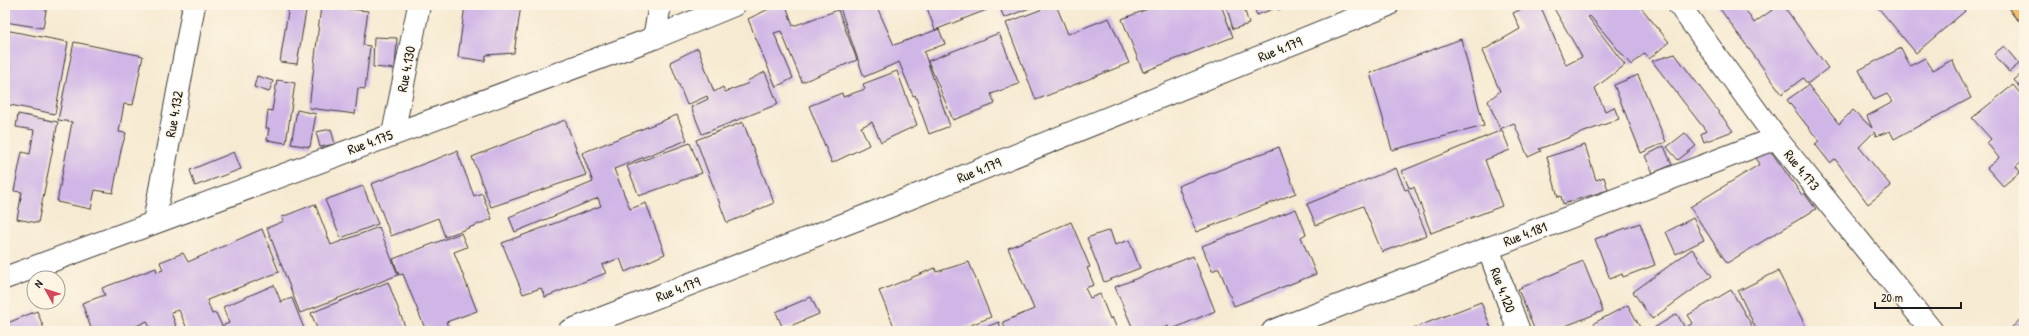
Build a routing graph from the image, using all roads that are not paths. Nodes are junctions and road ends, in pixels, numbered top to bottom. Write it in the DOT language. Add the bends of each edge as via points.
graph roads {
  1 [pos="194,5"];
  2 [pos="419,5"];
  3 [pos="660,5"];
  4 [pos="734,5"];
  5 [pos="1388,5"];
  6 [pos="1679,5"];
  7 [pos="2020,5"];
  8 [pos="2024,10"];
  9 [pos="654,38"];
  10 [pos="393,134"];
  11 [pos="1776,138"];
  12 [pos="154,222"];
  13 [pos="1488,248"];
  14 [pos="5,278"];
  15 [pos="1924,329"];
  16 [pos="570,331"];
  17 [pos="1273,331"];
  18 [pos="1519,331"];
  1 -- 12 [label="street, Rue 4.132"];
  2 -- 10 [label="street, Rue 4.130"];
  3 -- 9 [label="street"];
  4 -- 9 [label="street, Rue 4.175"];
  5 -- 16 [label="street, Rue 4.179" via="863,217"];
  6 -- 11 [label="street, Rue 4.173"];
  7 -- 8 [label="main road"];
  9 -- 10 [label="street, Rue 4.175"];
  10 -- 12 [label="street, Rue 4.175"];
  11 -- 13 [label="street, Rue 4.181"];
  11 -- 15 [label="street, Rue 4.173"];
  12 -- 14 [label="street, Rue 4.175"];
  13 -- 17 [label="street, Rue 4.181"];
  13 -- 18 [label="street, Rue 4.120"];
}
